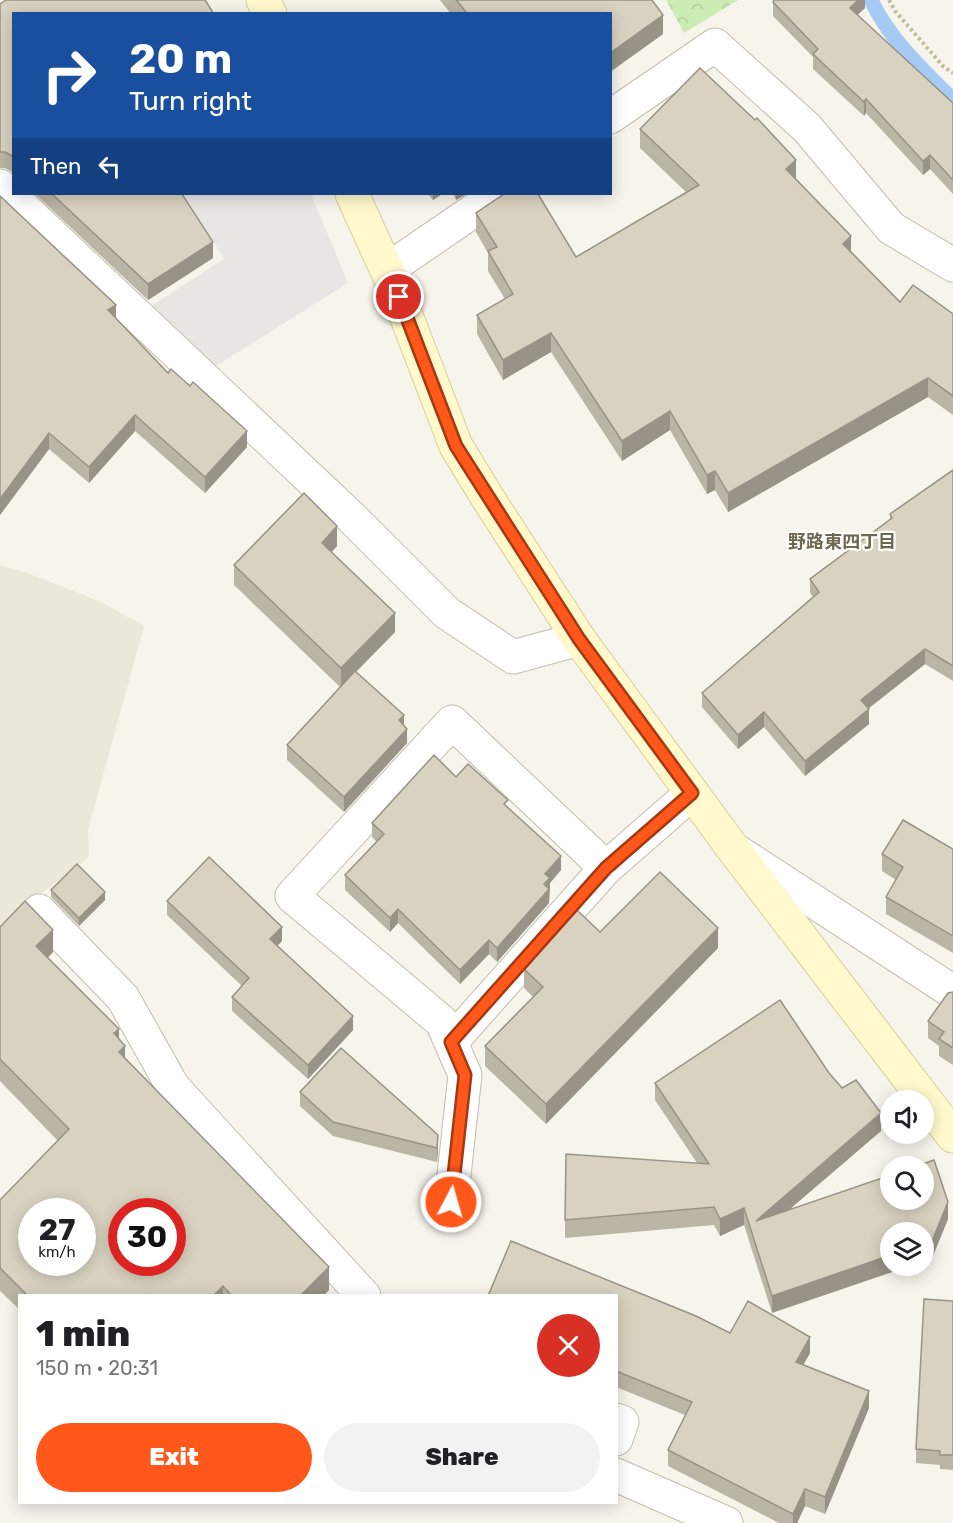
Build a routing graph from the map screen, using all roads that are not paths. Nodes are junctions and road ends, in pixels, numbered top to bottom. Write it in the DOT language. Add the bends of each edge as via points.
graph roads {
  1 [pos="612,116"];
  2 [pos="0,186"];
  3 [pos="352,195"];
  4 [pos="497,195"];
  5 [pos="953,265"];
  6 [pos="387,270"];
  7 [pos="579,639"];
  8 [pos="692,793"];
  9 [pos="734,850"];
  10 [pos="606,868"];
  11 [pos="39,911"];
  12 [pos="953,992"];
  13 [pos="451,1042"];
  14 [pos="953,1136"];
  15 [pos="451,1202"];
  16 [pos="362,1294"];
  17 [pos="618,1421"];
  18 [pos="618,1433"];
  19 [pos="618,1476"];
  20 [pos="726,1523"];
  1 -- 5 [label="street" via="715,45 807,128 891,228"];
  2 -- 7 [label="street" via="352,518 447,613 513,657"];
  3 -- 6 [label="street"];
  4 -- 6 [label="street"];
  6 -- 7 [label="street" via="456,446"];
  7 -- 8 [label="street"];
  8 -- 9 [label="street"];
  8 -- 10 [label="street"];
  9 -- 12 [label="street"];
  9 -- 14 [label="street"];
  10 -- 13 [label="street"];
  10 -- 13 [label="street" via="452,722 292,896 442,1022"];
  11 -- 16 [label="street" via="123,998 173,1087"];
  13 -- 15 [label="street" via="465,1075"];
  17 -- 18 [label="street" via="622,1422"];
  19 -- 20 [label="street"];
}
